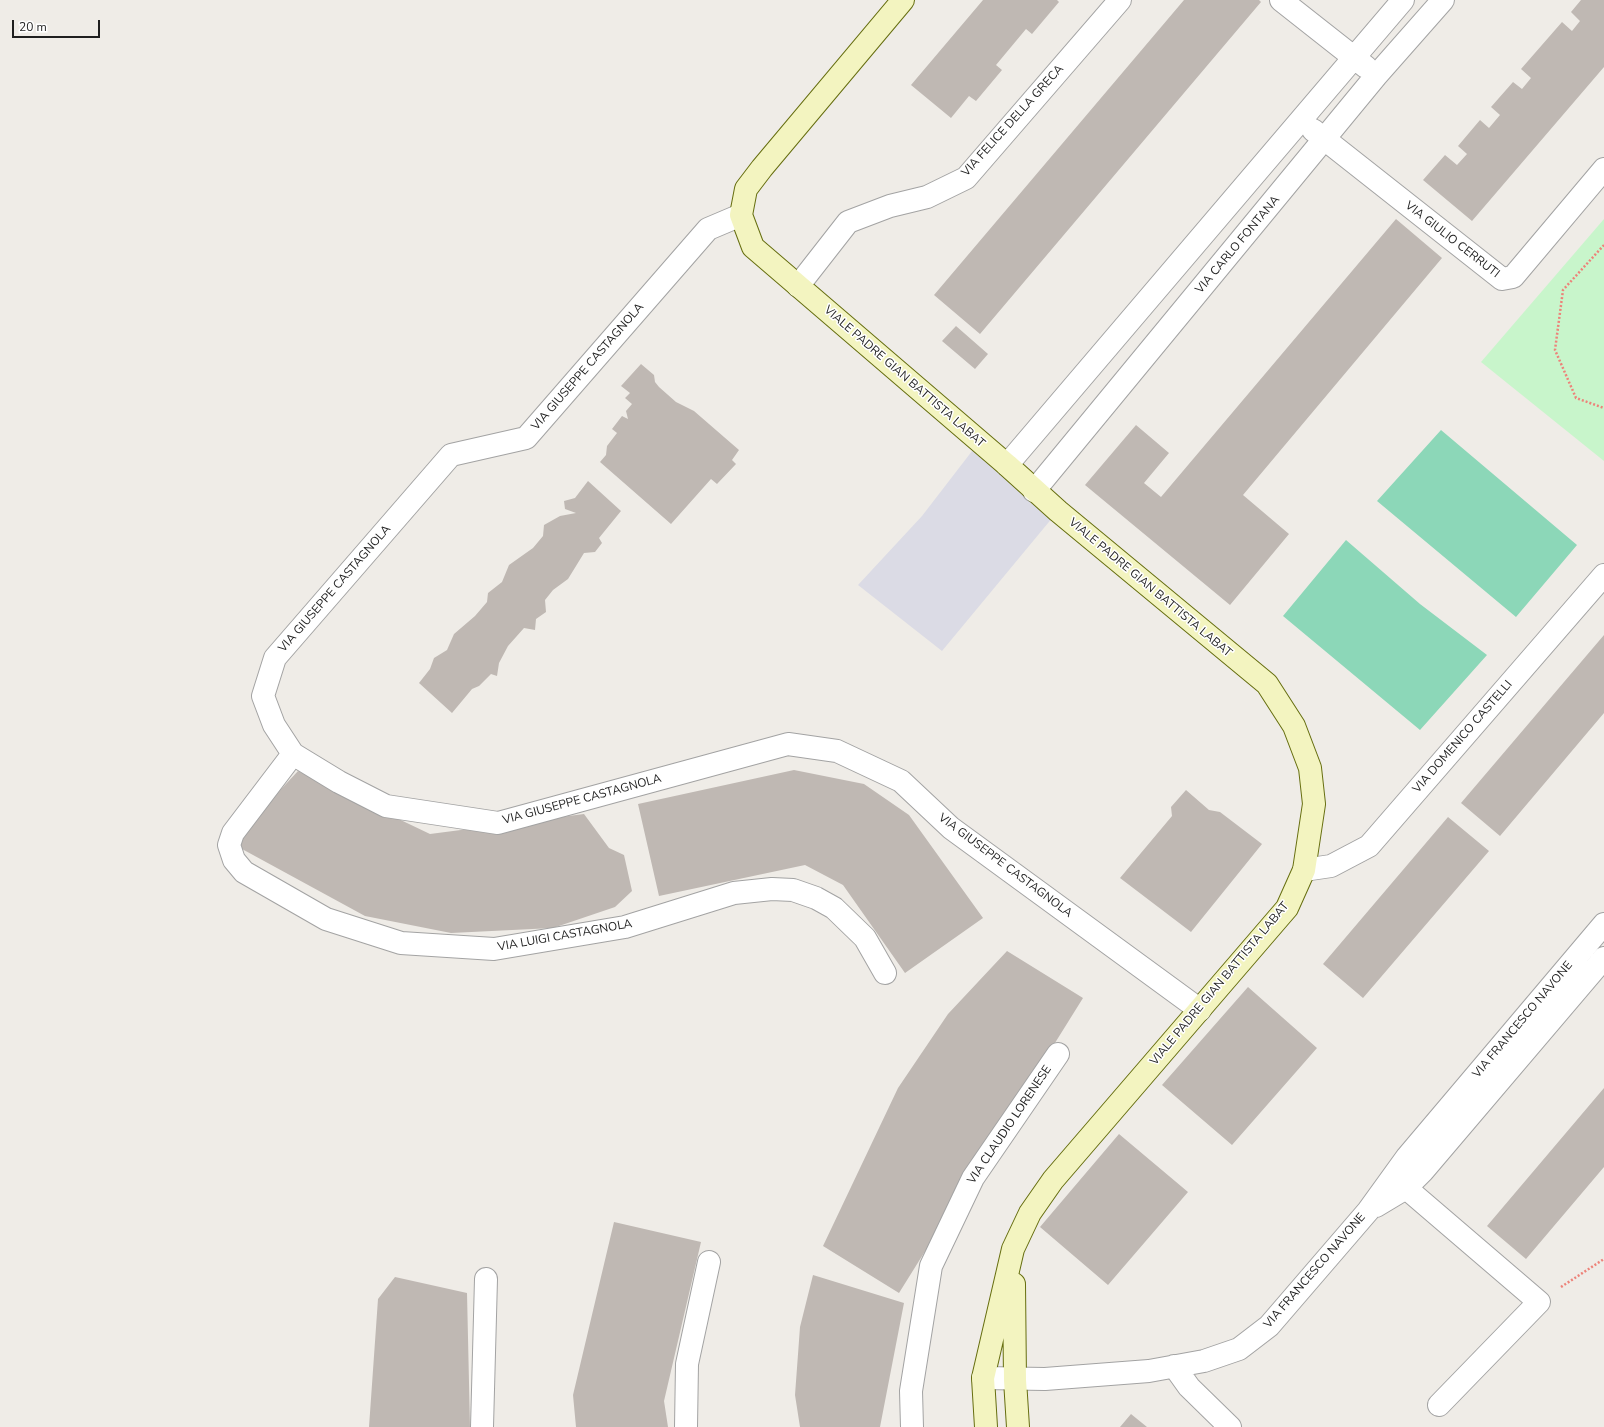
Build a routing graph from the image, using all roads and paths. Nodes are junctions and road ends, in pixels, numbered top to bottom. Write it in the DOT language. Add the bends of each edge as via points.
graph roads {
  1 [pos="903,0"];
  2 [pos="1120,0"];
  3 [pos="1281,0"];
  4 [pos="1403,0"];
  5 [pos="1443,0"];
  6 [pos="1355,57"];
  7 [pos="1376,76"];
  8 [pos="1301,120"];
  9 [pos="1324,140"];
  10 [pos="1604,169"];
  11 [pos="741,215"];
  12 [pos="1604,245"];
  13 [pos="798,286"];
  14 [pos="1604,408"];
  15 [pos="1007,465"];
  16 [pos="1034,491"];
  17 [pos="1604,575"];
  18 [pos="293,754"];
  19 [pos="1304,870"];
  20 [pos="1604,924"];
  21 [pos="1604,958"];
  22 [pos="885,973"];
  23 [pos="1200,1010"];
  24 [pos="1058,1054"];
  25 [pos="1406,1188"];
  26 [pos="1368,1211"];
  27 [pos="1013,1249"];
  28 [pos="1604,1259"];
  29 [pos="709,1262"];
  30 [pos="486,1279"];
  31 [pos="1539,1302"];
  32 [pos="1174,1366"];
  33 [pos="983,1378"];
  34 [pos="1015,1380"];
  35 [pos="1439,1405"];
  36 [pos="482,1427"];
  37 [pos="686,1427"];
  38 [pos="912,1427"];
  39 [pos="986,1427"];
  40 [pos="1018,1427"];
  41 [pos="1230,1427"];
  1 -- 11 [label="street" via="746,189"];
  2 -- 13 [label="street, VIA FELICE DELLA GRECA" via="966,178 927,197 890,206 848,222"];
  3 -- 6 [label="street"];
  4 -- 6 [label="street"];
  5 -- 7 [label="street, VIA CARLO FONTANA"];
  6 -- 7 [label="street"];
  6 -- 8 [label="street"];
  7 -- 9 [label="street, VIA CARLO FONTANA"];
  8 -- 9 [label="street, VIA GIULIO CERRUTI"];
  8 -- 15 [label="street"];
  9 -- 10 [label="street, VIA GIULIO CERRUTI" via="1502,279 1513,277"];
  9 -- 16 [label="street, VIA CARLO FONTANA"];
  11 -- 13 [label="street, VIALE PADRE GIAN BATTISTA LABAT" via="753,248"];
  11 -- 18 [label="street, VIA GIUSEPPE CASTAGNOLA" via="708,229 526,438 451,455 275,658 262,696 274,725"];
  12 -- 14 [label="path" via="1563,290 1555,350 1576,398"];
  13 -- 15 [label="street, VIALE PADRE GIAN BATTISTA LABAT"];
  15 -- 16 [label="street, VIALE PADRE GIAN BATTISTA LABAT"];
  16 -- 19 [label="street, VIALE PADRE GIAN BATTISTA LABAT" via="1267,684 1294,726 1310,768 1314,804"];
  17 -- 19 [label="street, VIA DOMENICO CASTELLI" via="1369,846 1331,866"];
  18 -- 22 [label="street, VIA LUIGI CASTAGNOLA" via="233,833 229,845 234,860 244,872 326,919 401,943 494,949 625,927 734,893 772,889 793,890 834,908 864,938"];
  18 -- 23 [label="street, VIA GIUSEPPE CASTAGNOLA" via="386,806 498,823 788,744 837,751 901,781 951,828"];
  19 -- 23 [label="street, VIALE PADRE GIAN BATTISTA LABAT" via="1287,908"];
  20 -- 26 [label="street, VIA FRANCESCO NAVONE" via="1407,1157"];
  21 -- 25 [label="street, VIA FRANCESCO NAVONE"];
  23 -- 27 [label="street, VIALE PADRE GIAN BATTISTA LABAT" via="1053,1180 1030,1213"];
  24 -- 38 [label="street, VIA CLAUDIO LORENESE" via="972,1178 931,1266 911,1391"];
  25 -- 26 [label="street, VIA FRANCESCO NAVONE"];
  25 -- 31 [label="street"];
  26 -- 32 [label="street, VIA FRANCESCO NAVONE" via="1269,1326 1239,1349 1204,1361"];
  27 -- 33 [label="street, VIALE PADRE GIAN BATTISTA LABAT"];
  27 -- 34 [label="street, VIALE PADRE GIAN BATTISTA LABAT"];
  28 -- 31 [label="path"];
  29 -- 37 [label="street" via="687,1364"];
  30 -- 36 [label="street"];
  31 -- 35 [label="street"];
  32 -- 34 [label="street, VIA FRANCESCO NAVONE" via="1149,1371 1045,1380"];
  32 -- 41 [label="street" via="1189,1387"];
  33 -- 34 [label="street, VIA FRANCESCO NAVONE"];
  33 -- 39 [label="street, VIALE PADRE GIAN BATTISTA LABAT"];
  34 -- 40 [label="street, VIALE PADRE GIAN BATTISTA LABAT"];
}
